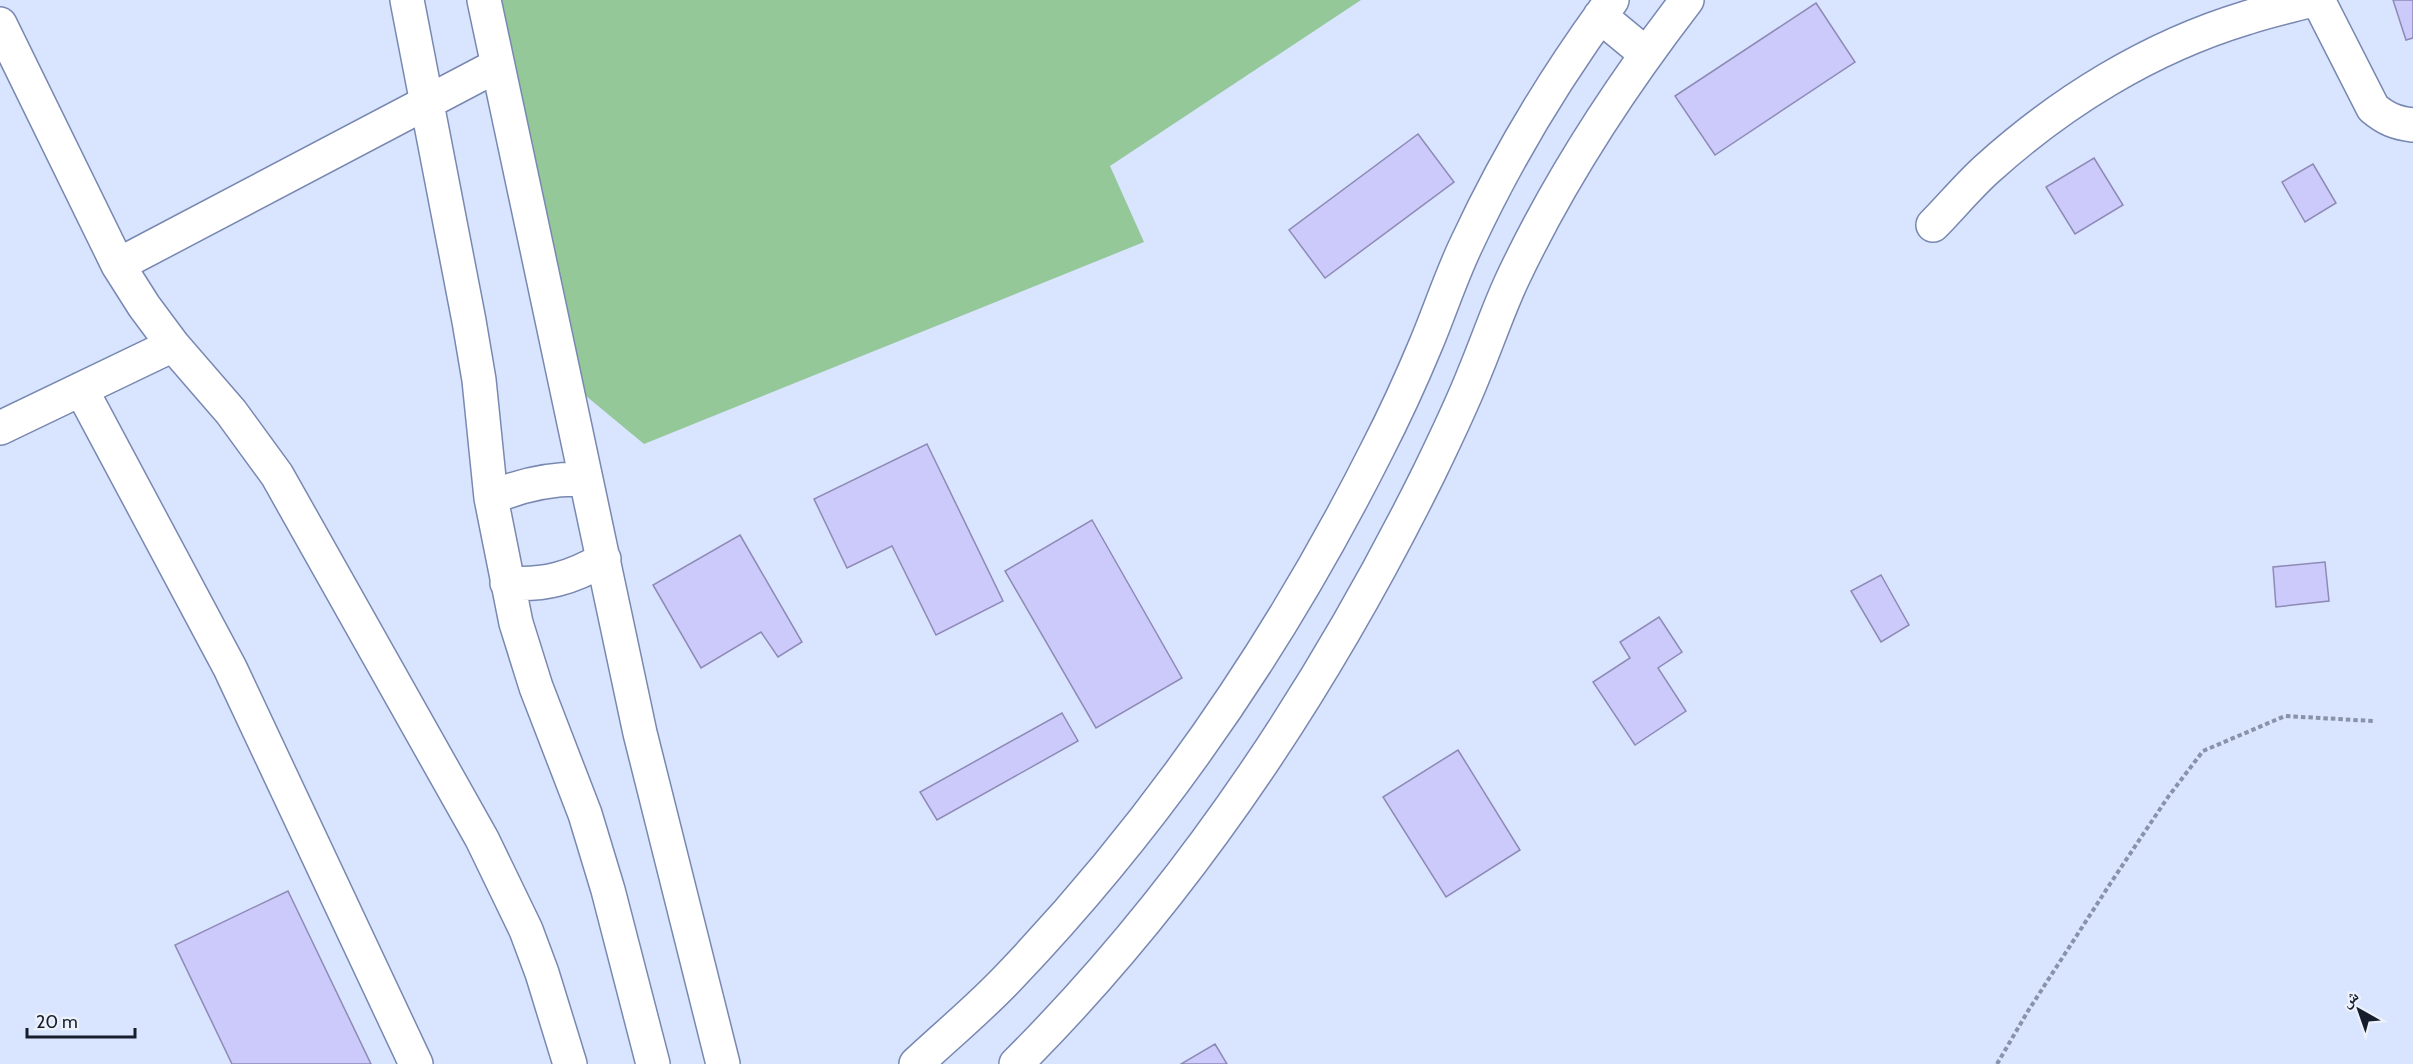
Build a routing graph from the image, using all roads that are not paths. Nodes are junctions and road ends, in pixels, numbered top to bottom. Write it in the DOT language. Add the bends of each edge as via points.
graph roads {
  1 [pos="407,0"];
  2 [pos="484,0"];
  3 [pos="1687,0"];
  4 [pos="2312,0"];
  5 [pos="2318,0"];
  6 [pos="1606,8"];
  7 [pos="0,24"];
  8 [pos="1646,54"];
  9 [pos="498,65"];
  10 [pos="427,102"];
  11 [pos="2413,125"];
  12 [pos="1933,225"];
  13 [pos="118,265"];
  14 [pos="173,345"];
  15 [pos="81,389"];
  16 [pos="0,428"];
  17 [pos="586,479"];
  18 [pos="491,498"];
  19 [pos="604,559"];
  20 [pos="507,583"];
  21 [pos="416,1064"];
  22 [pos="570,1064"];
  23 [pos="653,1064"];
  24 [pos="723,1064"];
  25 [pos="916,1064"];
  26 [pos="1016,1064"];
  1 -- 10 [label="street"];
  2 -- 9 [label="street"];
  3 -- 8 [label="street"];
  4 -- 12 [label="street" via="2244,18 2184,41 2107,80 2027,135 1986,170"];
  5 -- 11 [label="street" via="2373,108 2399,124"];
  6 -- 8 [label="street"];
  6 -- 25 [label="street" via="1572,54 1504,170 1466,244 1425,347 1378,448 1270,642 1201,744 1079,901 1008,979"];
  7 -- 13 [label="street"];
  8 -- 26 [label="street" via="1551,203 1511,281 1431,470 1379,571 1285,730 1169,890 1057,1023"];
  9 -- 10 [label="street"];
  9 -- 17 [label="street"];
  10 -- 13 [label="street"];
  10 -- 18 [label="street" via="470,321"];
  13 -- 14 [label="street"];
  14 -- 15 [label="street"];
  14 -- 22 [label="street" via="231,412 277,475 482,839 526,930"];
  15 -- 16 [label="street"];
  15 -- 21 [label="street" via="230,668"];
  17 -- 18 [label="street" via="537,482"];
  17 -- 19 [label="street"];
  18 -- 20 [label="street"];
  19 -- 20 [label="street" via="565,579 526,585"];
  19 -- 24 [label="street" via="640,733"];
  20 -- 23 [label="street" via="536,687 589,825"];
}
